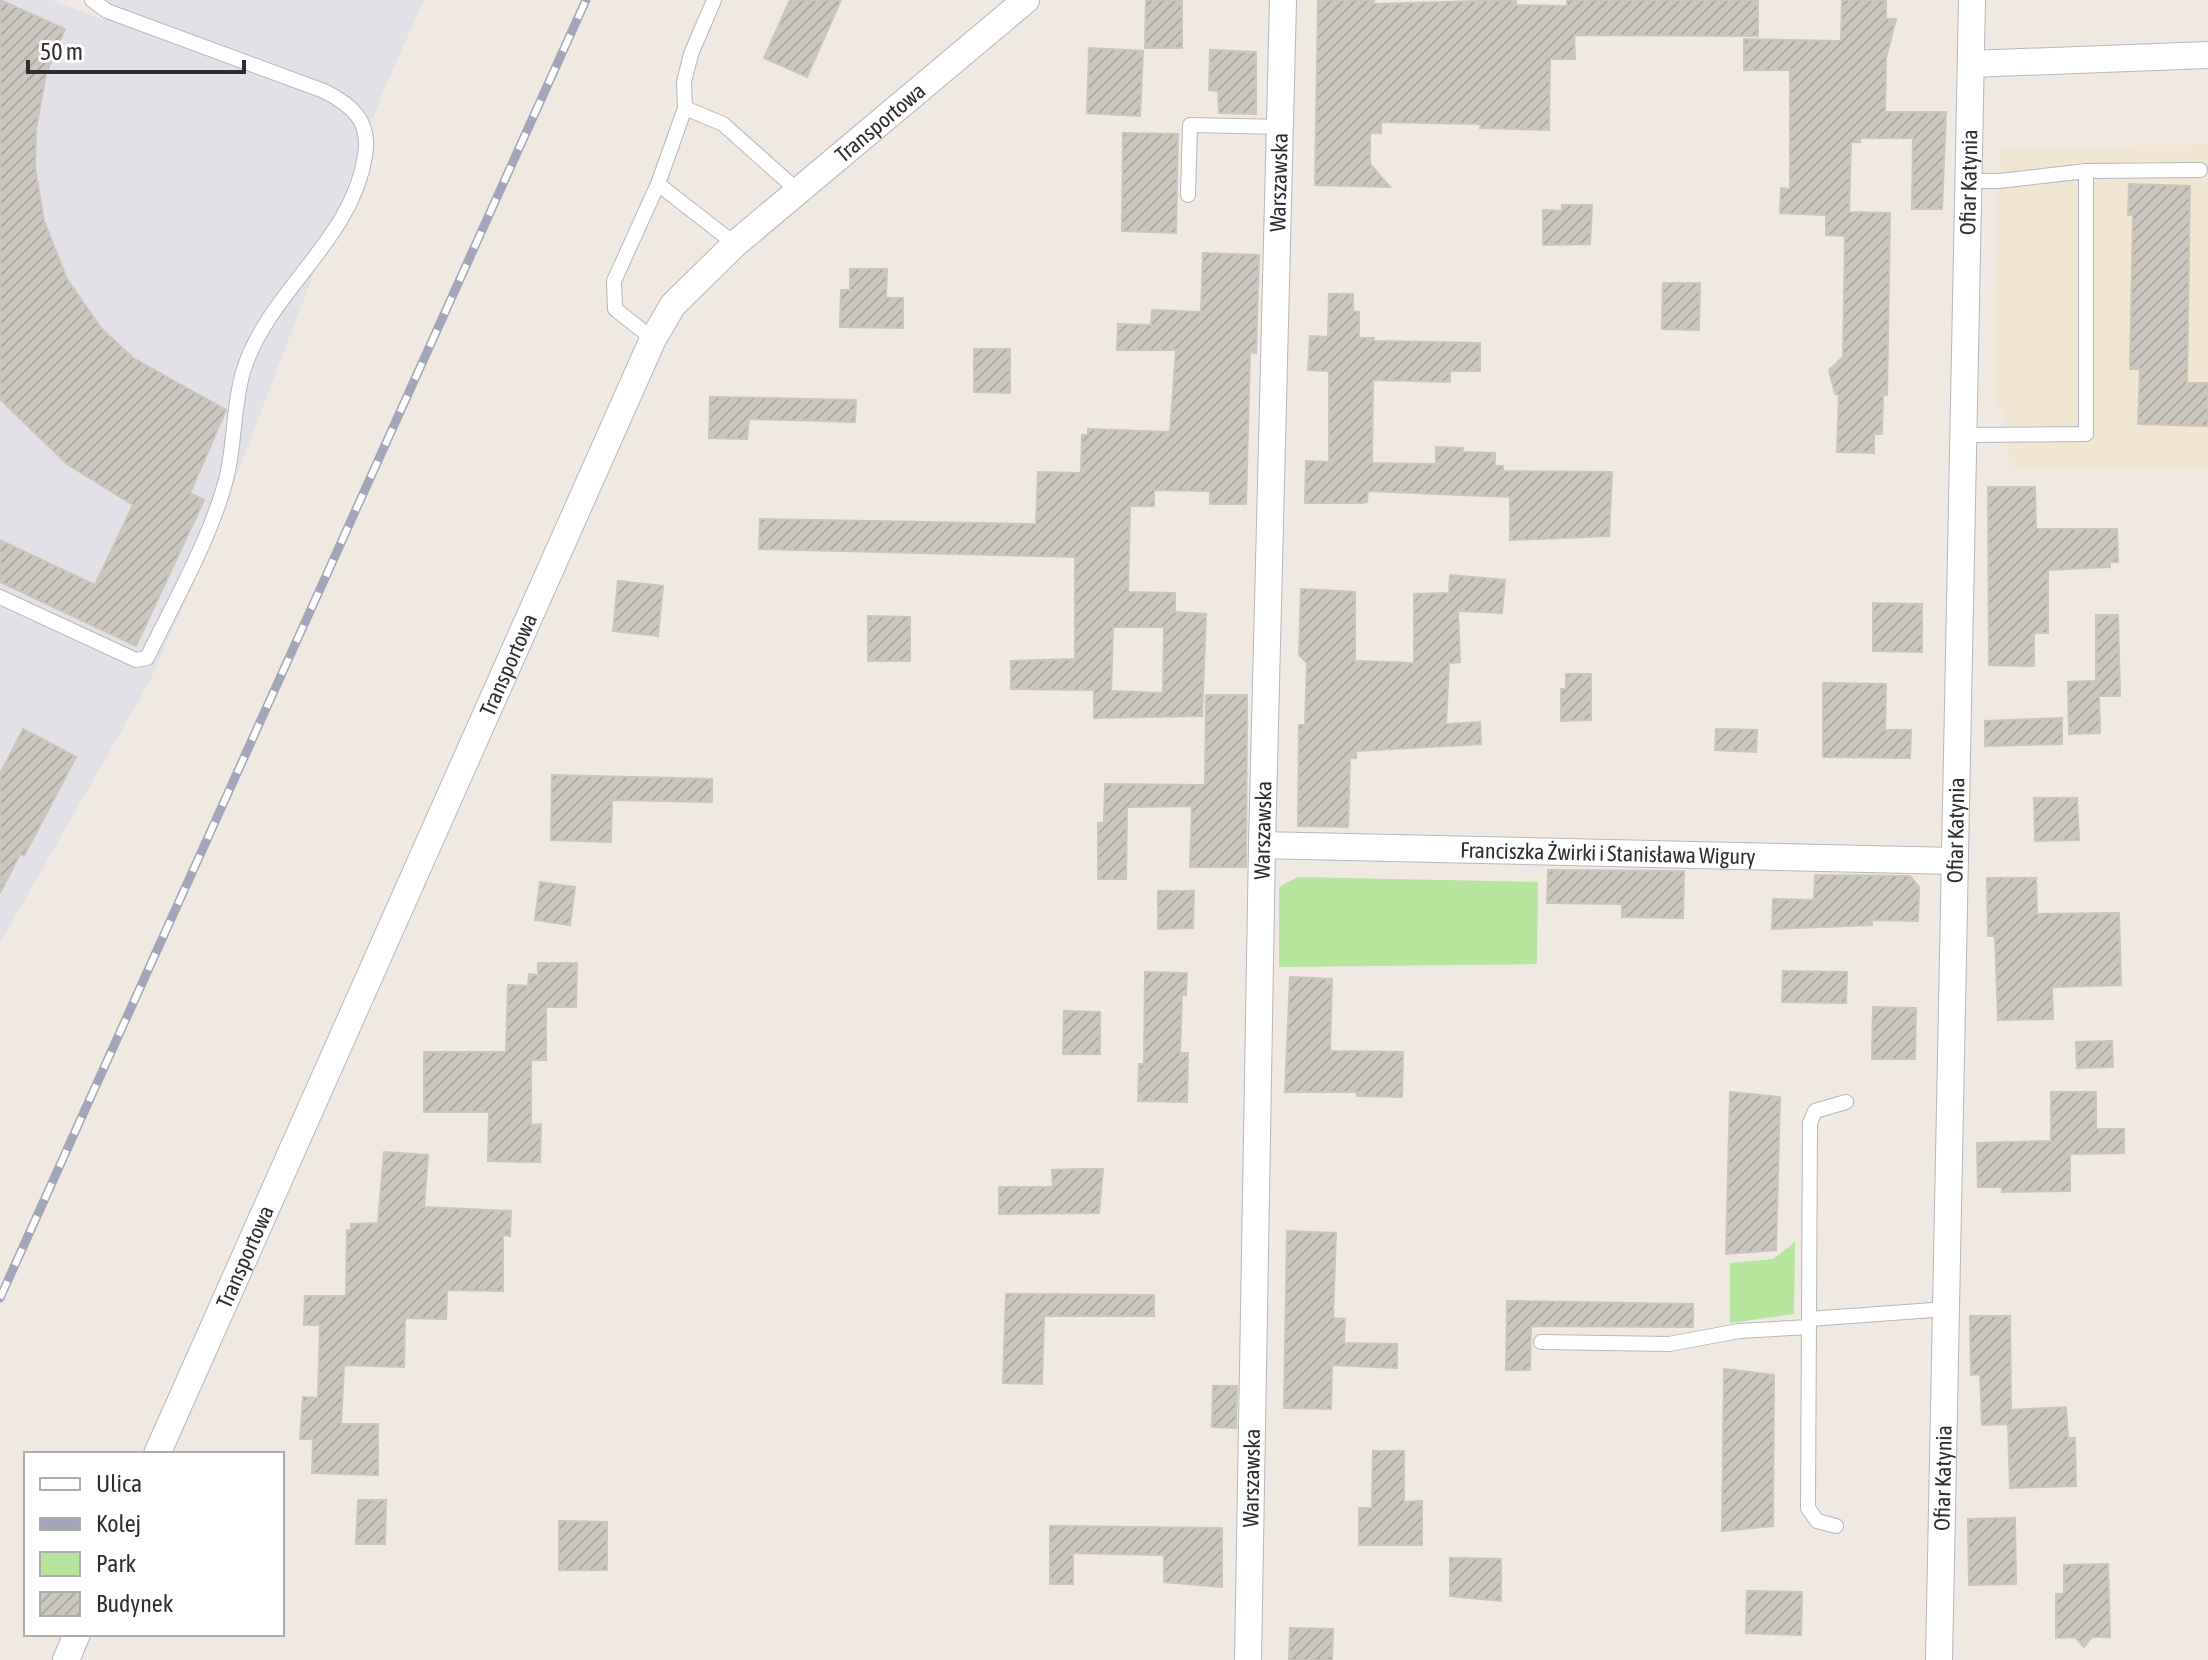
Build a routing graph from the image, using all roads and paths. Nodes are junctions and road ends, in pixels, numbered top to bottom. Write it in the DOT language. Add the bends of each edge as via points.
graph roads {
  1 [pos="92,0"];
  2 [pos="714,0"];
  3 [pos="1026,0"];
  4 [pos="1283,0"];
  5 [pos="1972,0"];
  6 [pos="2208,55"];
  7 [pos="1971,64"];
  8 [pos="685,108"];
  9 [pos="1280,127"];
  10 [pos="2200,170"];
  11 [pos="2086,171"];
  12 [pos="1968,181"];
  13 [pos="658,184"];
  14 [pos="797,190"];
  15 [pos="1188,195"];
  16 [pos="735,244"];
  17 [pos="653,339"];
  18 [pos="1963,435"];
  19 [pos="0,597"];
  20 [pos="1262,845"];
  21 [pos="1955,861"];
  22 [pos="1846,1102"];
  23 [pos="1947,1309"];
  24 [pos="1809,1323"];
  25 [pos="1541,1342"];
  26 [pos="158,1452"];
  27 [pos="1836,1526"];
  28 [pos="76,1636"];
  29 [pos="66,1660"];
  30 [pos="1248,1660"];
  31 [pos="1939,1660"];
  1 -- 19 [label="lane" via="107,11 351,105 361,122 366,155 349,201 266,322 243,372 218,509 147,658 136,660"];
  2 -- 8 [label="lane" via="684,82"];
  3 -- 14 [label="street, Transportowa"];
  4 -- 9 [label="street, Warszawska"];
  5 -- 7 [label="street, Ofiar Katynia"];
  6 -- 7 [label="street"];
  7 -- 12 [label="street, Ofiar Katynia"];
  8 -- 13 [label="lane"];
  8 -- 14 [label="lane" via="723,124"];
  9 -- 15 [label="lane" via="1190,125"];
  9 -- 20 [label="street, Warszawska"];
  10 -- 11 [label="lane"];
  11 -- 12 [label="lane"];
  11 -- 18 [label="lane" via="2086,434"];
  12 -- 18 [label="street, Ofiar Katynia"];
  13 -- 16 [label="lane"];
  13 -- 17 [label="lane" via="614,281 615,309"];
  14 -- 16 [label="street, Transportowa"];
  16 -- 17 [label="street, Transportowa" via="673,305"];
  17 -- 26 [label="street, Transportowa"];
  18 -- 21 [label="street, Ofiar Katynia"];
  20 -- 21 [label="street, Franciszka Żwirki i Stanisława Wigury"];
  20 -- 30 [label="street, Warszawska"];
  21 -- 23 [label="street, Ofiar Katynia"];
  22 -- 24 [label="lane" via="1815,1111 1810,1123"];
  23 -- 24 [label="lane"];
  23 -- 31 [label="street, Ofiar Katynia"];
  24 -- 25 [label="lane" via="1669,1344"];
  24 -- 27 [label="lane" via="1808,1508 1817,1521"];
  28 -- 29 [label="street"];
}
